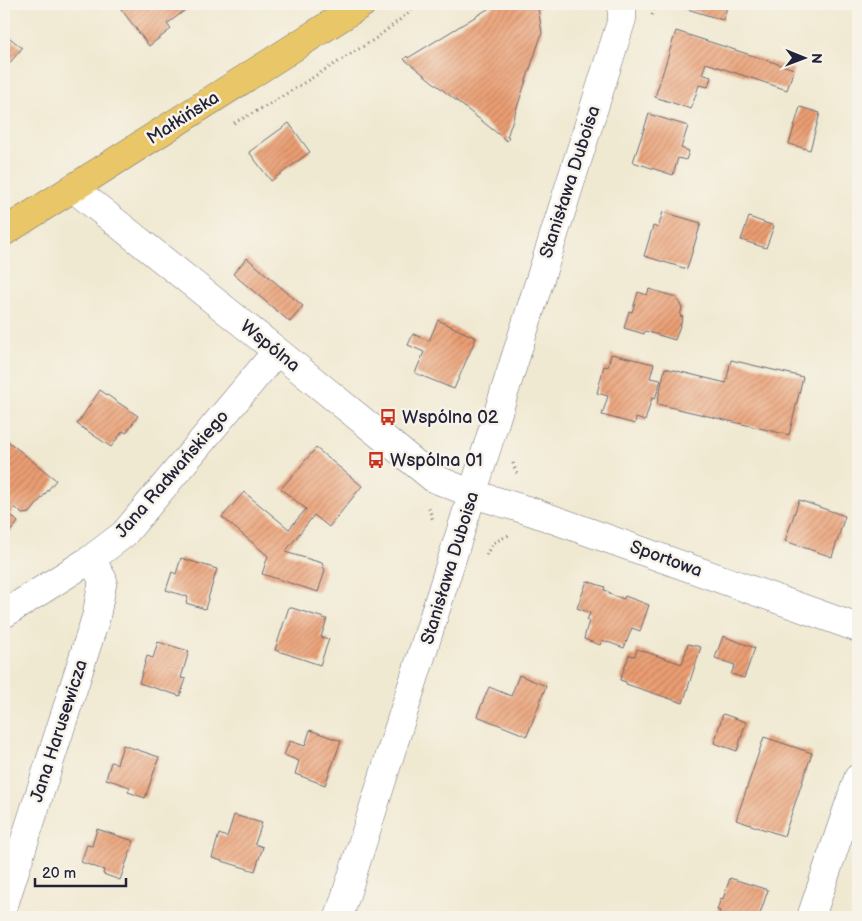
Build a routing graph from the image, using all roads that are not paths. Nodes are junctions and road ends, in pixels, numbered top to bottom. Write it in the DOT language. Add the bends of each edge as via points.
graph roads {
  1 [pos="362,4"];
  2 [pos="625,9"];
  3 [pos="73,188"];
  4 [pos="4,232"];
  5 [pos="277,351"];
  6 [pos="473,494"];
  7 [pos="90,559"];
  8 [pos="4,614"];
  9 [pos="858,628"];
  10 [pos="858,778"];
  11 [pos="4,905"];
  12 [pos="339,917"];
  13 [pos="811,917"];
  1 -- 3 [label="main road, Małkińska"];
  2 -- 6 [label="street, Stanisława Duboisa"];
  3 -- 4 [label="main road, Małkińska"];
  3 -- 5 [label="street, Wspólna"];
  5 -- 6 [label="street, Wspólna" via="433,478"];
  5 -- 7 [label="street, Jana Radwańskiego" via="124,534"];
  6 -- 9 [label="street, Sportowa" via="530,511"];
  6 -- 12 [label="street, Stanisława Duboisa"];
  7 -- 8 [label="street, Jana Radwańskiego"];
  7 -- 11 [label="street, Jana Harusewicza" via="103,580 96,617"];
  10 -- 13 [label="street"];
}
